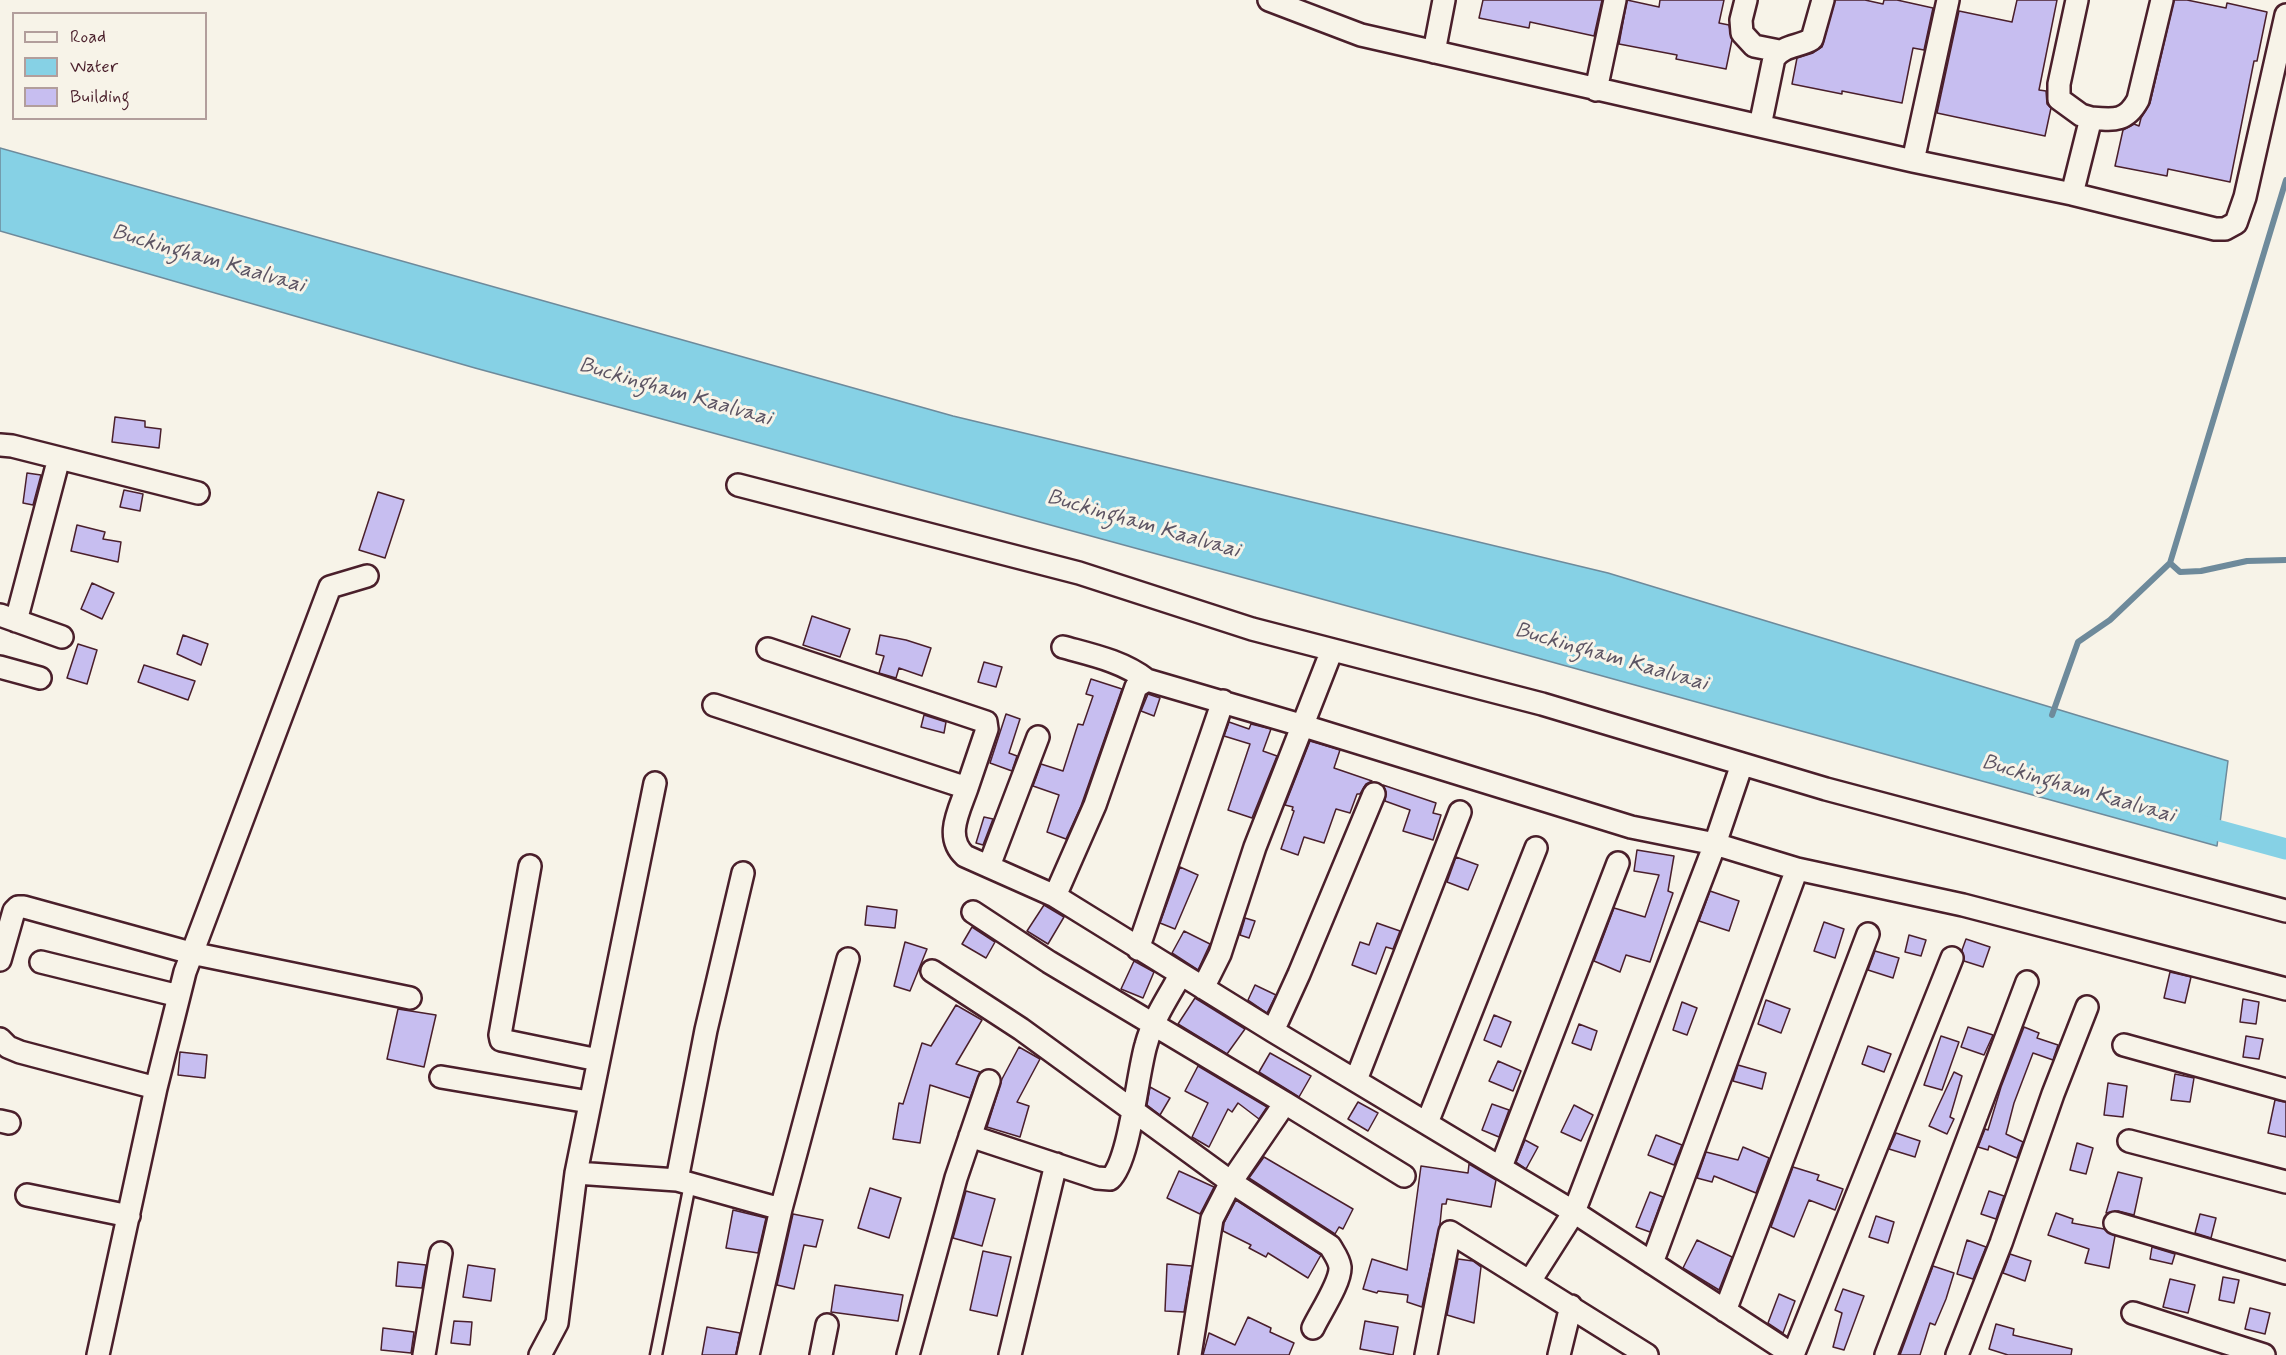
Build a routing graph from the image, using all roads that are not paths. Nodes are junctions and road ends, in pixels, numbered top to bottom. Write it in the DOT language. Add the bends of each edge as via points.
graph roads {
  1 [pos="1269,0"];
  2 [pos="1444,0"];
  3 [pos="1615,0"];
  4 [pos="1746,0"];
  5 [pos="1822,0"];
  6 [pos="1948,0"];
  7 [pos="2077,0"];
  8 [pos="2162,0"];
  9 [pos="2286,15"];
  10 [pos="1779,51"];
  11 [pos="1434,52"];
  12 [pos="1596,90"];
  13 [pos="2091,118"];
  14 [pos="1760,126"];
  15 [pos="1913,161"];
  16 [pos="2072,194"];
  17 [pos="0,445"];
  18 [pos="58,458"];
  19 [pos="738,485"];
  20 [pos="198,493"];
  21 [pos="367,576"];
  22 [pos="8,618"];
  23 [pos="62,637"];
  24 [pos="1063,647"];
  25 [pos="768,649"];
  26 [pos="1332,650"];
  27 [pos="0,667"];
  28 [pos="40,678"];
  29 [pos="1147,680"];
  30 [pos="1223,701"];
  31 [pos="714,705"];
  32 [pos="1304,726"];
  33 [pos="1038,737"];
  34 [pos="1742,764"];
  35 [pos="655,783"];
  36 [pos="967,788"];
  37 [pos="1374,794"];
  38 [pos="1460,812"];
  39 [pos="1715,844"];
  40 [pos="1536,848"];
  41 [pos="1618,863"];
  42 [pos="530,866"];
  43 [pos="988,866"];
  44 [pos="1797,869"];
  45 [pos="743,873"];
  46 [pos="1055,896"];
  47 [pos="2286,911"];
  48 [pos="973,912"];
  49 [pos="1868,934"];
  50 [pos="1138,949"];
  51 [pos="191,953"];
  52 [pos="1952,958"];
  53 [pos="848,959"];
  54 [pos="0,960"];
  55 [pos="41,962"];
  56 [pos="932,971"];
  57 [pos="1181,974"];
  58 [pos="2027,982"];
  59 [pos="1203,988"];
  60 [pos="2286,989"];
  61 [pos="179,996"];
  62 [pos="410,998"];
  63 [pos="2087,1007"];
  64 [pos="1153,1022"];
  65 [pos="1273,1031"];
  66 [pos="0,1039"];
  67 [pos="2124,1045"];
  68 [pos="598,1060"];
  69 [pos="441,1077"];
  70 [pos="1356,1080"];
  71 [pos="989,1081"];
  72 [pos="156,1088"];
  73 [pos="2286,1090"];
  74 [pos="590,1102"];
  75 [pos="1285,1103"];
  76 [pos="1133,1109"];
  77 [pos="1427,1124"];
  78 [pos="970,1136"];
  79 [pos="2129,1141"];
  80 [pos="1056,1164"];
  81 [pos="1501,1167"];
  82 [pos="576,1173"];
  83 [pos="1404,1176"];
  84 [pos="683,1182"];
  85 [pos="1231,1182"];
  86 [pos="2286,1182"];
  87 [pos="27,1195"];
  88 [pos="781,1209"];
  89 [pos="1574,1212"];
  90 [pos="129,1216"];
  91 [pos="2115,1223"];
  92 [pos="441,1252"];
  93 [pos="1652,1263"];
  94 [pos="2286,1273"];
  95 [pos="1530,1281"];
  96 [pos="1571,1306"];
  97 [pos="1725,1311"];
  98 [pos="2133,1314"];
  99 [pos="827,1324"];
  100 [pos="1313,1328"];
  101 [pos="98,1355"];
  102 [pos="424,1355"];
  103 [pos="540,1355"];
  104 [pos="656,1355"];
  105 [pos="748,1355"];
  106 [pos="821,1355"];
  107 [pos="908,1355"];
  108 [pos="1010,1355"];
  109 [pos="1190,1355"];
  110 [pos="1426,1355"];
  111 [pos="1559,1355"];
  112 [pos="1647,1355"];
  113 [pos="1793,1355"];
  114 [pos="1886,1355"];
  115 [pos="1957,1355"];
  116 [pos="2264,1355"];
  1 -- 11 [label="street" via="1361,35"];
  2 -- 11 [label="street"];
  3 -- 12 [label="street"];
  4 -- 10 [label="street" via="1742,33 1754,46"];
  5 -- 10 [label="street" via="1812,39"];
  6 -- 15 [label="street"];
  7 -- 13 [label="street" via="2059,99"];
  8 -- 13 [label="street" via="2132,112 2122,118"];
  9 -- 16 [label="street" via="2245,197 2232,227 2215,229"];
  10 -- 14 [label="street" via="1768,77"];
  11 -- 12 [label="street"];
  12 -- 14 [label="street"];
  13 -- 16 [label="street"];
  14 -- 15 [label="street"];
  15 -- 16 [label="street"];
  17 -- 18 [label="street"];
  18 -- 20 [label="street"];
  18 -- 22 [label="street"];
  19 -- 26 [label="street" via="1079,573"];
  21 -- 51 [label="street" via="330,587"];
  22 -- 23 [label="street"];
  24 -- 29 [label="street" via="1114,662"];
  25 -- 36 [label="street" via="986,722"];
  26 -- 32 [label="street"];
  26 -- 34 [label="street" via="1542,704"];
  27 -- 28 [label="street"];
  29 -- 30 [label="street"];
  29 -- 46 [label="street" via="1136,687 1095,805"];
  30 -- 32 [label="street"];
  30 -- 50 [label="street"];
  31 -- 36 [label="street"];
  32 -- 39 [label="street" via="1631,827"];
  32 -- 59 [label="street" via="1255,847 1220,954"];
  33 -- 43 [label="street"];
  34 -- 39 [label="street"];
  34 -- 47 [label="street"];
  35 -- 68 [label="street"];
  36 -- 43 [label="street" via="955,823 955,842 965,856"];
  37 -- 65 [label="street"];
  38 -- 70 [label="street"];
  39 -- 44 [label="street"];
  39 -- 89 [label="street"];
  40 -- 77 [label="street"];
  41 -- 81 [label="street"];
  42 -- 68 [label="street" via="501,1040"];
  43 -- 46 [label="street"];
  44 -- 60 [label="street" via="1963,905"];
  44 -- 93 [label="street"];
  45 -- 84 [label="street" via="704,1040"];
  46 -- 50 [label="street"];
  48 -- 64 [label="street" via="1049,962"];
  49 -- 97 [label="street"];
  50 -- 57 [label="street"];
  51 -- 54 [label="street" via="24,906 14,911"];
  51 -- 61 [label="street"];
  51 -- 62 [label="street"];
  52 -- 113 [label="street"];
  53 -- 88 [label="street"];
  55 -- 61 [label="street"];
  56 -- 76 [label="street"];
  57 -- 59 [label="street"];
  57 -- 64 [label="street"];
  58 -- 114 [label="street"];
  59 -- 65 [label="street"];
  61 -- 72 [label="street"];
  63 -- 115 [label="street"];
  64 -- 75 [label="street"];
  64 -- 76 [label="street"];
  65 -- 70 [label="street"];
  66 -- 72 [label="street" via="20,1052"];
  67 -- 73 [label="street"];
  68 -- 74 [label="street"];
  69 -- 74 [label="street"];
  70 -- 77 [label="street"];
  71 -- 78 [label="street"];
  72 -- 90 [label="street"];
  74 -- 82 [label="street"];
  75 -- 83 [label="street"];
  75 -- 85 [label="street"];
  76 -- 80 [label="street" via="1121,1163 1110,1179"];
  76 -- 85 [label="street"];
  77 -- 81 [label="street"];
  78 -- 80 [label="street"];
  78 -- 107 [label="street"];
  79 -- 86 [label="street"];
  80 -- 108 [label="street"];
  81 -- 89 [label="street"];
  82 -- 84 [label="street"];
  82 -- 103 [label="street" via="557,1323"];
  84 -- 88 [label="street"];
  84 -- 104 [label="lane"];
  85 -- 100 [label="street" via="1314,1234 1337,1258 1340,1269 1336,1282"];
  85 -- 109 [label="street" via="1212,1219"];
  87 -- 90 [label="street"];
  88 -- 105 [label="street"];
  89 -- 93 [label="street"];
  89 -- 95 [label="street"];
  90 -- 101 [label="street"];
  91 -- 94 [label="street"];
  92 -- 102 [label="street"];
  93 -- 97 [label="street"];
  95 -- 96 [label="street"];
  95 -- 110 [label="street" via="1450,1232"];
  96 -- 111 [label="street"];
  96 -- 112 [label="street"];
  97 -- 113 [label="street"];
  98 -- 116 [label="street"];
  99 -- 106 [label="street"];
}
